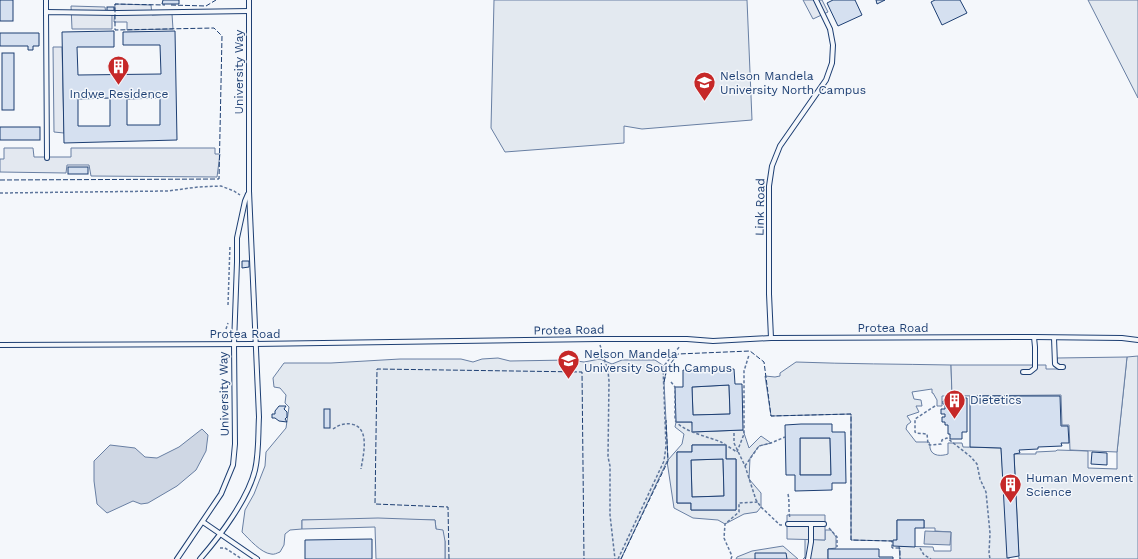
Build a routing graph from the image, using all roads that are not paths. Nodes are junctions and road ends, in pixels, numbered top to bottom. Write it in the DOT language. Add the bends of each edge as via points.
graph roads {
  1 [pos="46,0"];
  2 [pos="249,0"];
  3 [pos="816,0"];
  4 [pos="249,11"];
  5 [pos="46,12"];
  6 [pos="47,158"];
  7 [pos="249,192"];
  8 [pos="771,338"];
  9 [pos="1034,338"];
  10 [pos="1054,338"];
  11 [pos="1138,340"];
  12 [pos="234,344"];
  13 [pos="255,344"];
  14 [pos="0,345"];
  15 [pos="1063,367"];
  16 [pos="1023,372"];
  17 [pos="203,522"];
  18 [pos="790,524"];
  19 [pos="810,524"];
  20 [pos="824,524"];
  21 [pos="221,534"];
  22 [pos="177,559"];
  23 [pos="200,559"];
  24 [pos="257,559"];
  25 [pos="808,559"];
  1 -- 5 [label="lane"];
  2 -- 4 [label="lane, University Way"];
  3 -- 8 [label="lane, Link Road" via="830,29 833,45 832,63 826,80 780,146 772,166 769,186"];
  4 -- 5 [label="lane" via="118,14"];
  4 -- 7 [label="lane, University Way"];
  5 -- 6 [label="lane"];
  7 -- 12 [label="lane, University Way" via="237,238"];
  7 -- 13 [label="lane, University Way"];
  8 -- 9 [label="lane, Protea Road"];
  8 -- 13 [label="lane, Protea Road" via="713,341 598,339"];
  9 -- 10 [label="lane, Protea Road"];
  9 -- 16 [label="lane" via="1035,368 1030,372"];
  10 -- 11 [label="lane, Protea Road"];
  10 -- 15 [label="lane" via="1055,364"];
  12 -- 13 [label="lane, Protea Road"];
  12 -- 14 [label="lane, Protea Road"];
  12 -- 17 [label="lane, University Way" via="233,465 221,494"];
  13 -- 21 [label="lane, University Way" via="259,417 255,469 247,490"];
  17 -- 21 [label="lane"];
  17 -- 22 [label="lane, University Way"];
  18 -- 19 [label="lane"];
  19 -- 20 [label="lane"];
  19 -- 25 [label="lane" via="811,542"];
  21 -- 23 [label="lane, University Way"];
  21 -- 24 [label="lane"];
}
